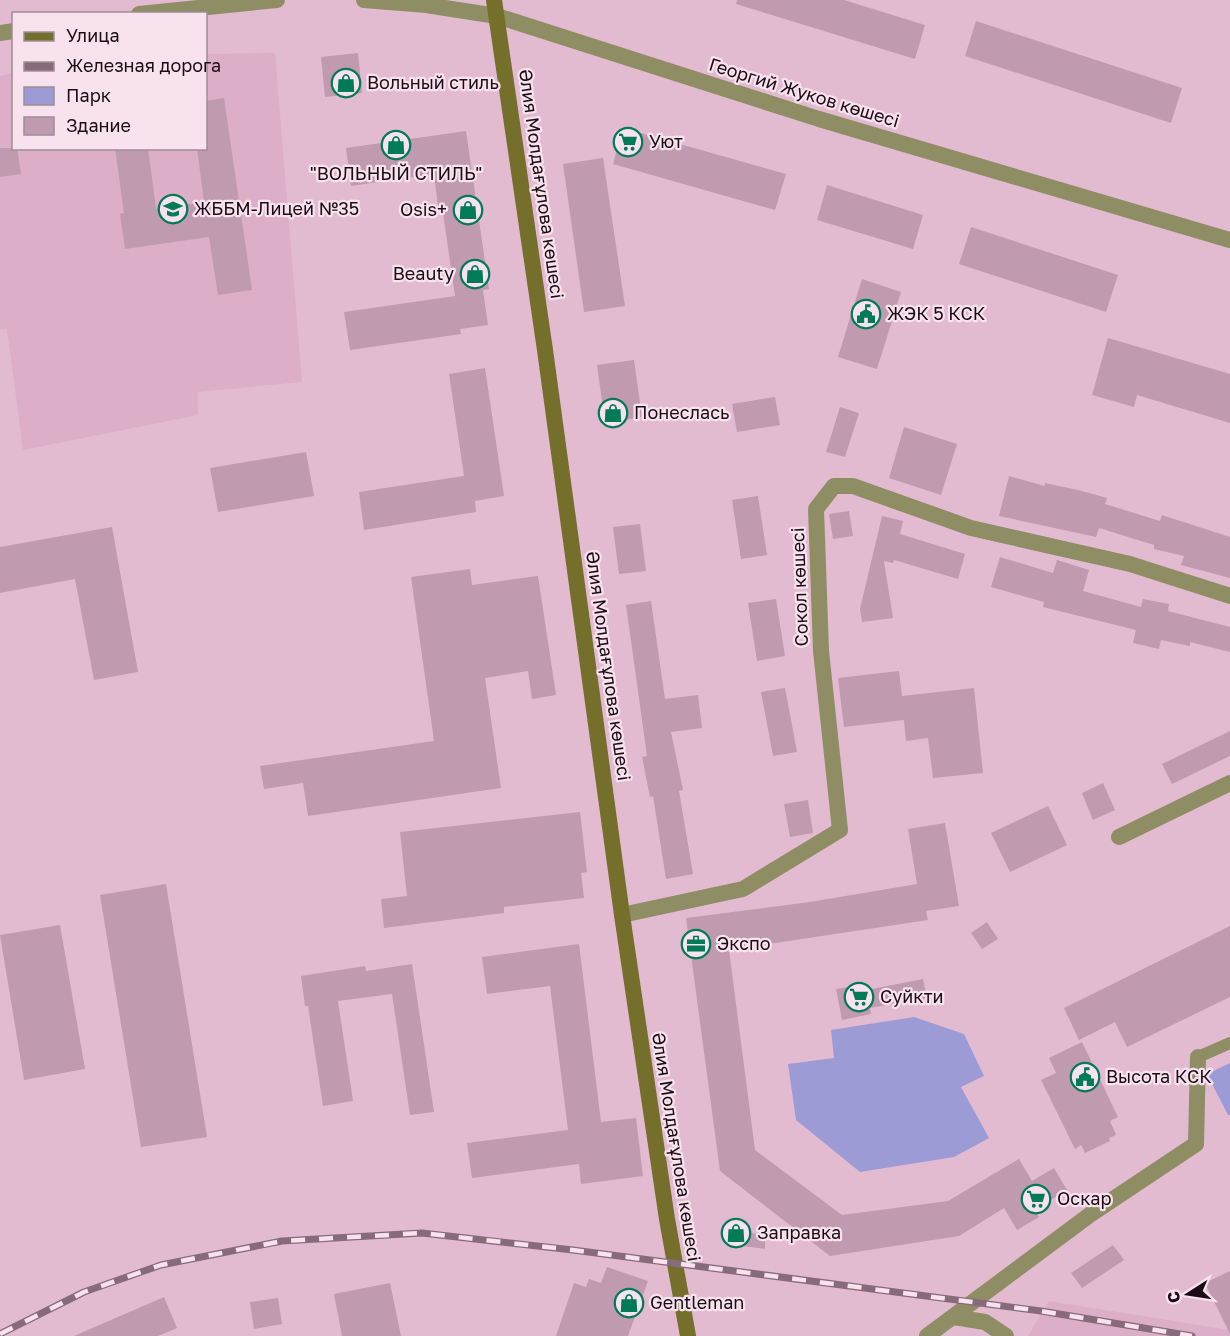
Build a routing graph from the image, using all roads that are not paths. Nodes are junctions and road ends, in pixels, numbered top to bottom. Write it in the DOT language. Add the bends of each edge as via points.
graph roads {
  1 [pos="278,0"];
  2 [pos="364,0"];
  3 [pos="495,8"];
  4 [pos="159,12"];
  5 [pos="1230,240"];
  6 [pos="1230,596"];
  7 [pos="1230,783"];
  8 [pos="1119,837"];
  9 [pos="622,915"];
  10 [pos="1230,1043"];
  11 [pos="1198,1057"];
  12 [pos="954,1317"];
  13 [pos="688,1336"];
  14 [pos="927,1336"];
  15 [pos="1006,1336"];
  1 -- 4 [label="street"];
  2 -- 3 [label="street, Георгий Жуков көшесі"];
  3 -- 5 [label="street, Георгий Жуков көшесі" via="819,119"];
  3 -- 9 [label="main road, Әлия Молдағұлова көшесі"];
  6 -- 9 [label="street, Сокол көшесі" via="1130,564 971,528 853,486 834,486 816,509 821,651 840,830 743,889"];
  7 -- 8 [label="street"];
  9 -- 13 [label="main road, Әлия Молдағұлова көшесі"];
  10 -- 11 [label="street"];
  11 -- 12 [label="street" via="1196,1144 1091,1214"];
  12 -- 14 [label="street"];
  12 -- 15 [label="street" via="985,1322"];
}
